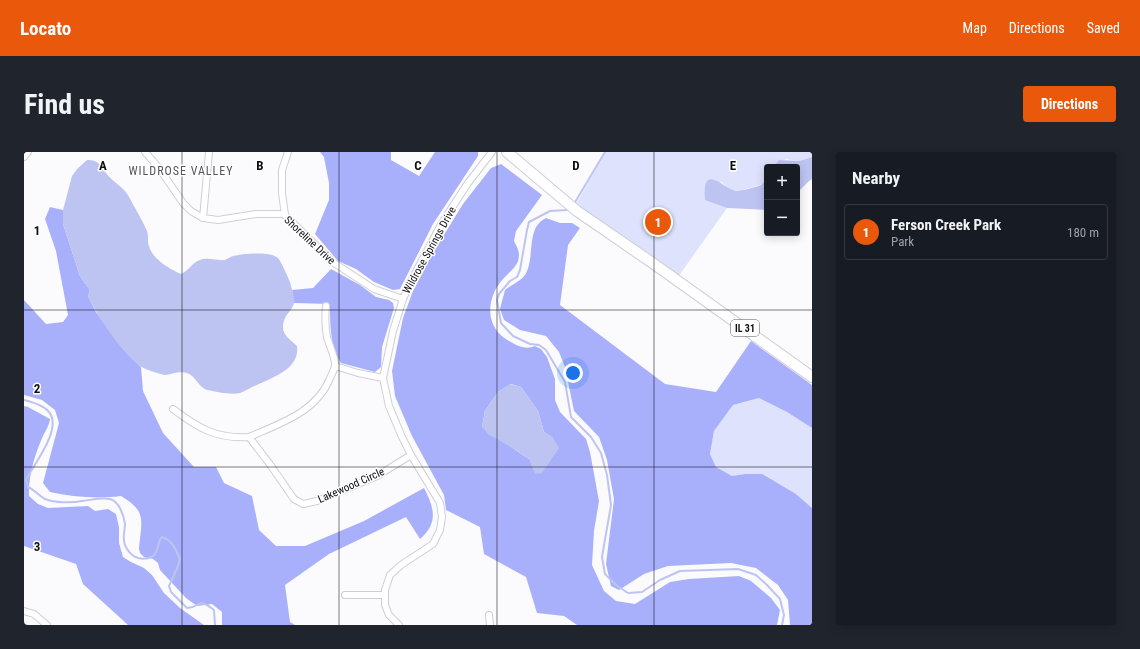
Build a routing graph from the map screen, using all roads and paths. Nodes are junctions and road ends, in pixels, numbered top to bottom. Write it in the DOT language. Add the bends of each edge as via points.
graph roads {
  1 [pos="28,152"];
  2 [pos="144,152"];
  3 [pos="209,152"];
  4 [pos="288,152"];
  5 [pos="492,152"];
  6 [pos="507,152"];
  7 [pos="24,157"];
  8 [pos="285,215"];
  9 [pos="203,218"];
  10 [pos="403,299"];
  11 [pos="326,306"];
  12 [pos="335,366"];
  13 [pos="812,377"];
  14 [pos="383,378"];
  15 [pos="173,408"];
  16 [pos="249,437"];
  17 [pos="411,455"];
  18 [pos="345,595"];
  19 [pos="384,596"];
  20 [pos="24,611"];
  21 [pos="489,615"];
  22 [pos="47,625"];
  23 [pos="399,625"];
  24 [pos="490,625"];
  1 -- 7 [label="street"];
  2 -- 9 [label="street" via="160,168 183,203"];
  3 -- 9 [label="street"];
  4 -- 8 [label="street" via="282,170"];
  5 -- 10 [label="street, Wildrose Springs Drive" via="442,223"];
  6 -- 13 [label="main road, IL 31" via="577,211"];
  8 -- 9 [label="street, Shoreline Drive" via="256,214 218,220"];
  8 -- 10 [label="street, Shoreline Drive" via="334,263 374,289"];
  10 -- 14 [label="street, Wildrose Springs Drive"];
  11 -- 12 [label="street" via="327,336"];
  12 -- 14 [label="street"];
  12 -- 16 [label="street" via="328,384 300,414"];
  14 -- 17 [label="street, Wildrose Springs Drive" via="390,406"];
  15 -- 16 [label="street" via="206,431 235,438"];
  16 -- 17 [label="street, Lakewood Circle" via="294,499 304,504 377,476"];
  17 -- 19 [label="street, Wildrose Springs Drive" via="440,503 440,530 434,544 390,575"];
  18 -- 19 [label="street"];
  19 -- 23 [label="street" via="384,605 389,615"];
  20 -- 22 [label="street" via="34,614"];
  21 -- 24 [label="street"];
}
